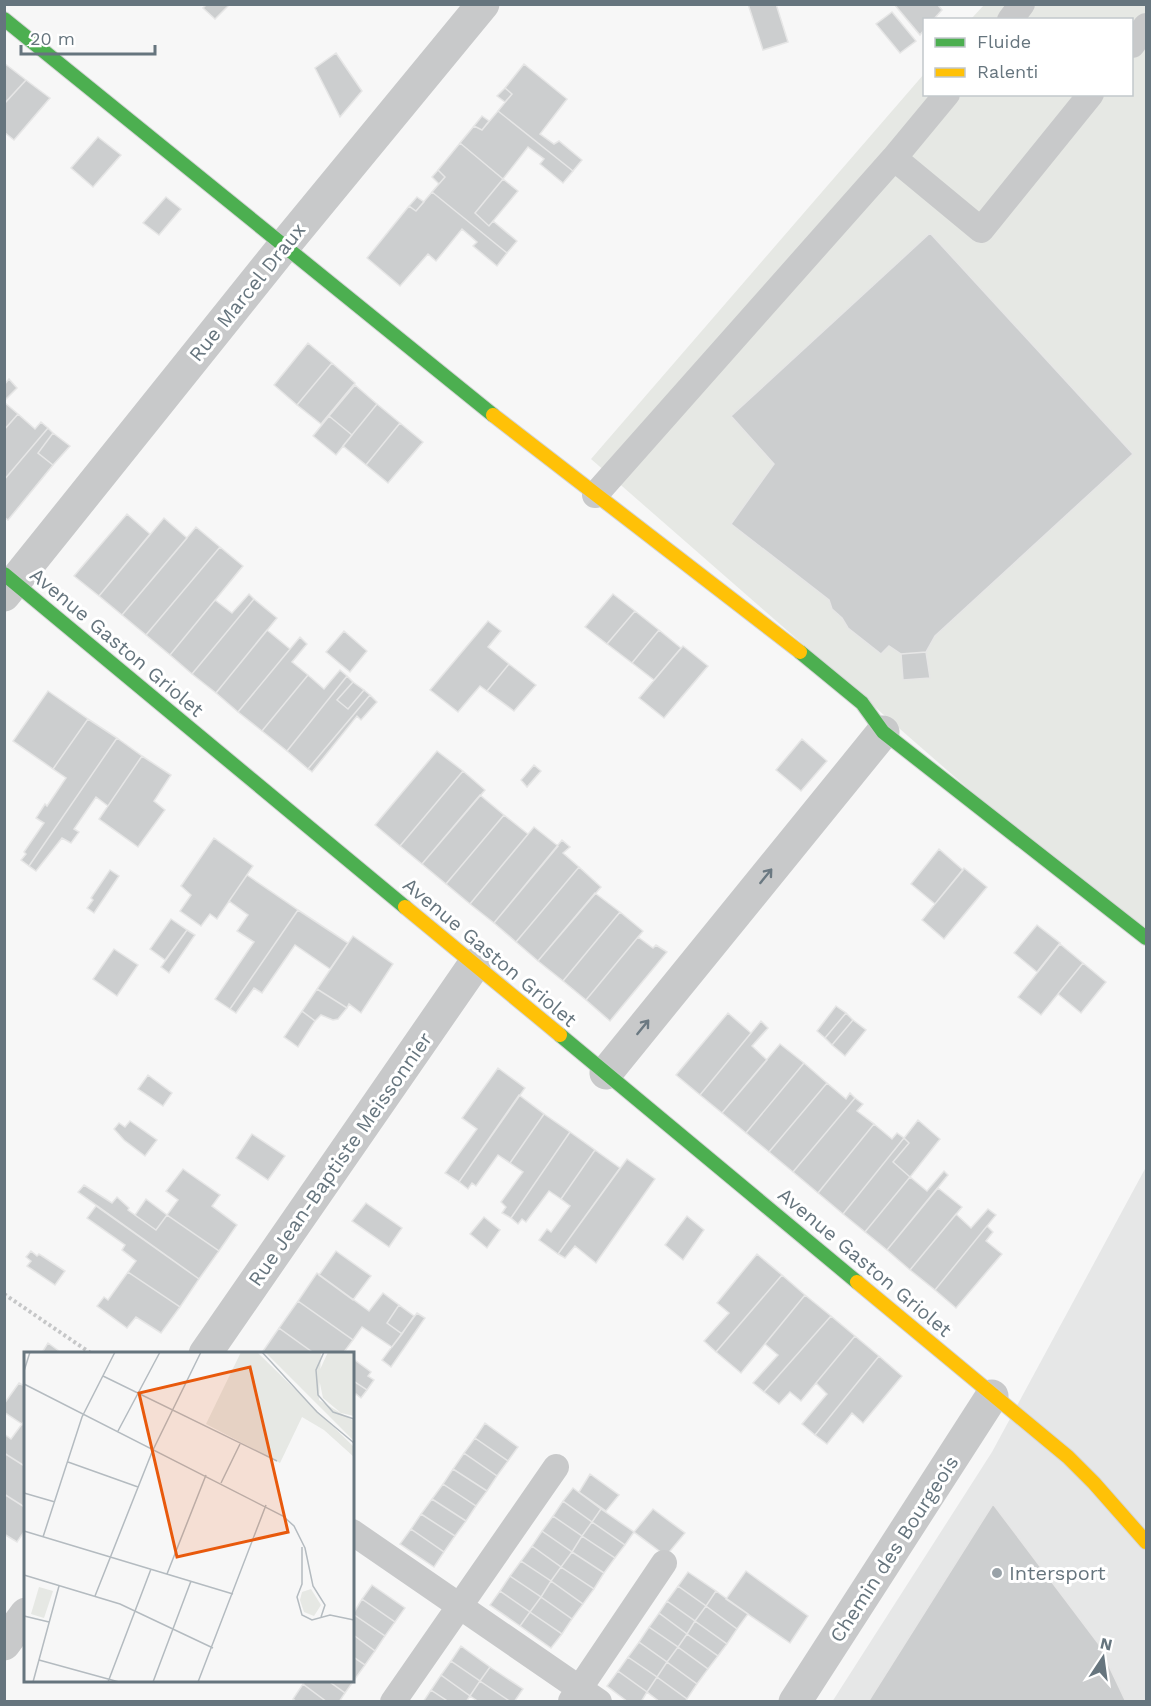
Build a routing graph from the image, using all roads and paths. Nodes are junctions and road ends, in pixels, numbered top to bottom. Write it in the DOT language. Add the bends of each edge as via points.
graph roads {
  1 [pos="483,4"];
  2 [pos="1022,4"];
  3 [pos="1012,18"];
  4 [pos="4,19"];
  5 [pos="1146,26"];
  6 [pos="1133,42"];
  7 [pos="945,96"];
  8 [pos="1089,96"];
  9 [pos="894,158"];
  10 [pos="283,247"];
  11 [pos="595,495"];
  12 [pos="8,584"];
  13 [pos="883,732"];
  14 [pos="1146,938"];
  15 [pos="474,965"];
  16 [pos="606,1073"];
  17 [pos="4,1294"];
  18 [pos="91,1352"];
  19 [pos="206,1352"];
  20 [pos="992,1396"];
  21 [pos="556,1467"];
  22 [pos="354,1533"];
  23 [pos="1146,1542"];
  24 [pos="664,1563"];
  25 [pos="459,1605"];
  26 [pos="24,1617"];
  27 [pos="4,1644"];
  28 [pos="583,1697"];
  29 [pos="393,1701"];
  30 [pos="795,1701"];
  1 -- 10 [label="street, Rue Marcel Draux"];
  2 -- 3 [label="lane"];
  4 -- 10 [label="street"];
  5 -- 6 [label="lane"];
  7 -- 9 [label="lane"];
  8 -- 9 [label="lane" via="981,230"];
  9 -- 11 [label="lane"];
  10 -- 11 [label="street"];
  10 -- 12 [label="street, Rue Marcel Draux"];
  11 -- 13 [label="street" via="848,690 862,702"];
  12 -- 15 [label="street, Avenue Gaston Griolet"];
  13 -- 14 [label="street"];
  16 -- 13 [label="street, one-way"];
  15 -- 16 [label="street, Avenue Gaston Griolet"];
  15 -- 19 [label="street, Rue Jean-Baptiste Meissonnier"];
  16 -- 20 [label="street, Avenue Gaston Griolet"];
  17 -- 18 [label="path"];
  20 -- 23 [label="street, Avenue Gaston Griolet" via="1094,1483"];
  20 -- 30 [label="street, Chemin des Bourgeois"];
  21 -- 25 [label="lane"];
  22 -- 25 [label="lane"];
  24 -- 28 [label="lane"];
  25 -- 28 [label="lane"];
  25 -- 29 [label="lane"];
  26 -- 27 [label="street"];
}
